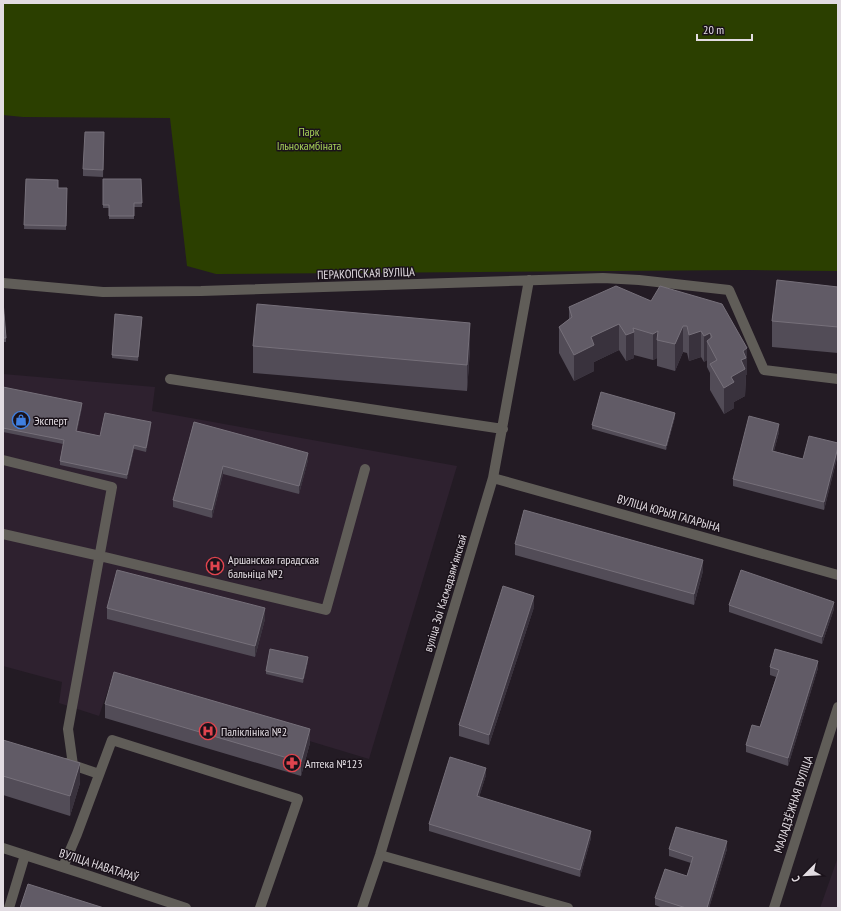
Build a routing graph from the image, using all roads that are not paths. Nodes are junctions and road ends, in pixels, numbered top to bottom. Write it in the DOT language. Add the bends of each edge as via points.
graph roads {
  1 [pos="529,280"];
  2 [pos="3,283"];
  3 [pos="170,379"];
  4 [pos="838,379"];
  5 [pos="503,429"];
  6 [pos="3,460"];
  7 [pos="365,468"];
  8 [pos="493,478"];
  9 [pos="3,534"];
  10 [pos="100,556"];
  11 [pos="838,575"];
  12 [pos="838,708"];
  13 [pos="59,761"];
  14 [pos="73,765"];
  15 [pos="99,774"];
  16 [pos="3,848"];
  17 [pos="25,855"];
  18 [pos="380,855"];
  19 [pos="63,867"];
  20 [pos="9,908"];
  21 [pos="186,908"];
  22 [pos="260,908"];
  23 [pos="362,908"];
  24 [pos="568,908"];
  25 [pos="774,908"];
  1 -- 2 [label="street, ПЕРАКОПСКАЯ ВУЛІЦА" via="103,292"];
  1 -- 4 [label="street, ПЕРАКОПСКАЯ ВУЛІЦА" via="603,278 729,290 764,370"];
  1 -- 5 [label="street, вуліца Зоі Касмадзямʼянскай"];
  3 -- 5 [label="street"];
  5 -- 8 [label="street, вуліца Зоі Касмадзямʼянскай"];
  6 -- 10 [label="street" via="112,487"];
  7 -- 10 [label="street" via="326,610"];
  8 -- 11 [label="street, ВУЛІЦА ЮРЫЯ ГАГАРЫНА"];
  8 -- 18 [label="street, вуліца Зоі Касмадзямʼянскай"];
  9 -- 10 [label="street"];
  10 -- 14 [label="street" via="68,729"];
  12 -- 25 [label="street, МАЛАДЗЁЖНАЯ ВУЛІЦА"];
  13 -- 14 [label="street"];
  14 -- 15 [label="street"];
  15 -- 19 [label="street"];
  15 -- 22 [label="street" via="112,740 298,799"];
  16 -- 17 [label="street, ВУЛІЦА НАВАТАРАЎ"];
  17 -- 19 [label="street, ВУЛІЦА НАВАТАРАЎ"];
  17 -- 20 [label="street"];
  18 -- 23 [label="street, вуліца Зоі Касмадзямʼянскай"];
  18 -- 24 [label="street"];
  19 -- 21 [label="street, ВУЛІЦА НАВАТАРАЎ"];
}
